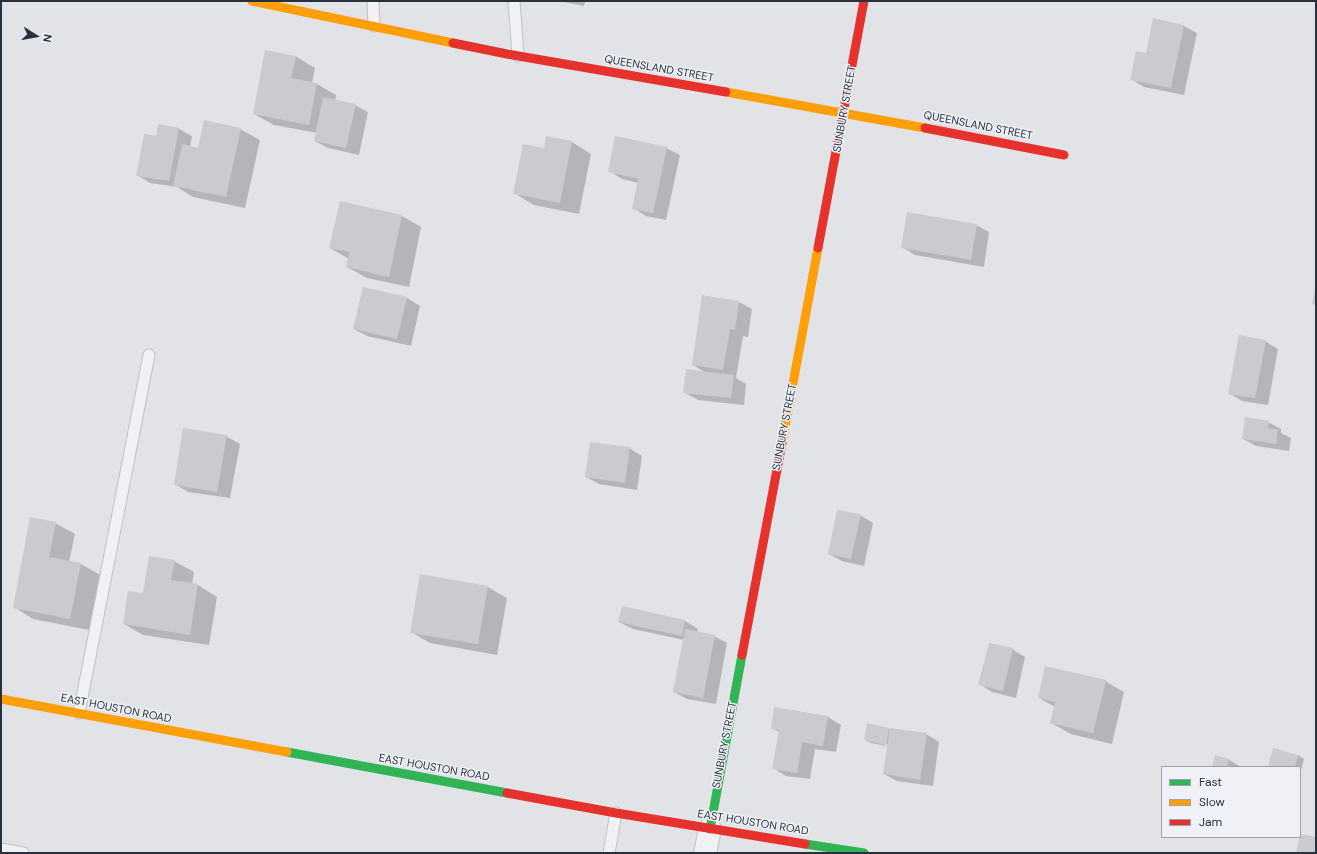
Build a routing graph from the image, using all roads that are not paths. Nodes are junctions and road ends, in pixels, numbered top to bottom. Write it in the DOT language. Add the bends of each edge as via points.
graph roads {
  1 [pos="252,1"];
  2 [pos="373,1"];
  3 [pos="514,1"];
  4 [pos="864,1"];
  5 [pos="374,26"];
  6 [pos="518,56"];
  7 [pos="844,113"];
  8 [pos="1064,155"];
  9 [pos="149,355"];
  10 [pos="1,699"];
  11 [pos="78,713"];
  12 [pos="616,813"];
  13 [pos="710,828"];
  14 [pos="1,849"];
  15 [pos="23,853"];
  16 [pos="609,853"];
  17 [pos="705,853"];
  18 [pos="864,853"];
  1 -- 5 [label="street, QUEENSLAND STREET"];
  2 -- 5 [label="lane"];
  3 -- 6 [label="lane"];
  4 -- 7 [label="street, SUNBURY STREET"];
  5 -- 6 [label="street, QUEENSLAND STREET"];
  6 -- 7 [label="street, QUEENSLAND STREET"];
  7 -- 8 [label="street, QUEENSLAND STREET"];
  7 -- 13 [label="street, SUNBURY STREET"];
  9 -- 11 [label="lane"];
  10 -- 11 [label="street, EAST HOUSTON ROAD"];
  11 -- 12 [label="street, EAST HOUSTON ROAD"];
  12 -- 13 [label="street, EAST HOUSTON ROAD"];
  12 -- 16 [label="lane"];
  13 -- 17 [label="street, SUNBURY STREET"];
  13 -- 18 [label="street, EAST HOUSTON ROAD"];
  14 -- 15 [label="lane"];
}
